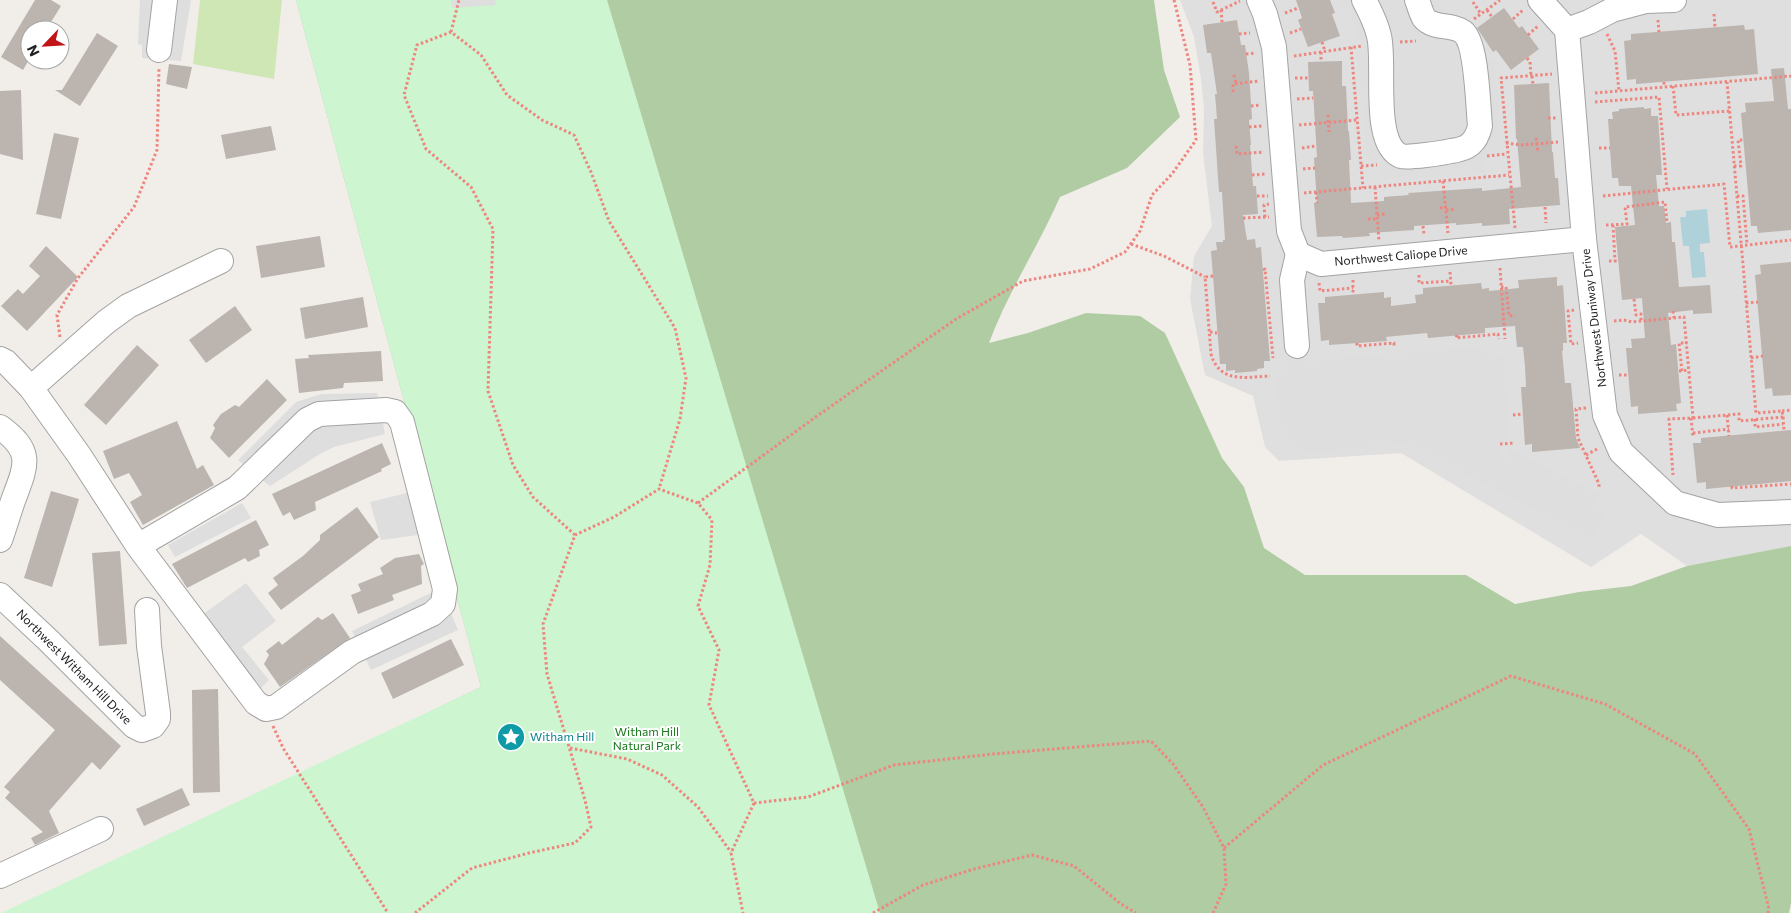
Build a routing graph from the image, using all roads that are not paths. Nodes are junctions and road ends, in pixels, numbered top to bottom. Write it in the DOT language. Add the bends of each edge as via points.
graph roads {
  1 [pos="165,0"];
  2 [pos="1249,0"];
  3 [pos="1364,0"];
  4 [pos="1416,0"];
  5 [pos="1674,0"];
  6 [pos="1532,5"];
  7 [pos="1567,30"];
  8 [pos="159,50"];
  9 [pos="1584,239"];
  10 [pos="1298,254"];
  11 [pos="221,261"];
  12 [pos="1297,346"];
  13 [pos="0,359"];
  14 [pos="31,388"];
  15 [pos="0,427"];
  16 [pos="1790,501"];
  17 [pos="0,540"];
  18 [pos="138,546"];
  19 [pos="0,595"];
  20 [pos="147,610"];
  21 [pos="101,829"];
  22 [pos="0,876"];
  1 -- 8 [label="street"];
  2 -- 10 [label="street" via="1265,14 1274,47 1289,231"];
  3 -- 4 [label="street" via="1380,37 1384,132 1391,149 1403,156 1458,150 1470,145 1478,136 1480,126 1469,39 1463,32 1433,24 1424,18"];
  5 -- 7 [label="street" via="1646,1 1612,10"];
  6 -- 7 [label="street"];
  7 -- 9 [label="street, Northwest Duniway Drive"];
  9 -- 10 [label="street, Northwest Caliope Drive" via="1321,264"];
  9 -- 16 [label="street, Northwest Duniway Drive" via="1605,415 1621,452 1675,503 1718,515"];
  10 -- 12 [label="street" via="1292,280"];
  11 -- 14 [label="street" via="128,306"];
  13 -- 14 [label="street"];
  14 -- 18 [label="street"];
  15 -- 17 [label="street" via="19,443 25,465"];
  18 -- 18 [label="street" via="237,488 307,420 319,414 386,410 395,412 402,422 445,589 443,604 432,614 352,652 276,707 266,709 256,703"];
  19 -- 20 [label="street, Northwest Witham Hill Drive" via="134,726 142,730 153,726 158,719"];
  21 -- 22 [label="street"];
}
